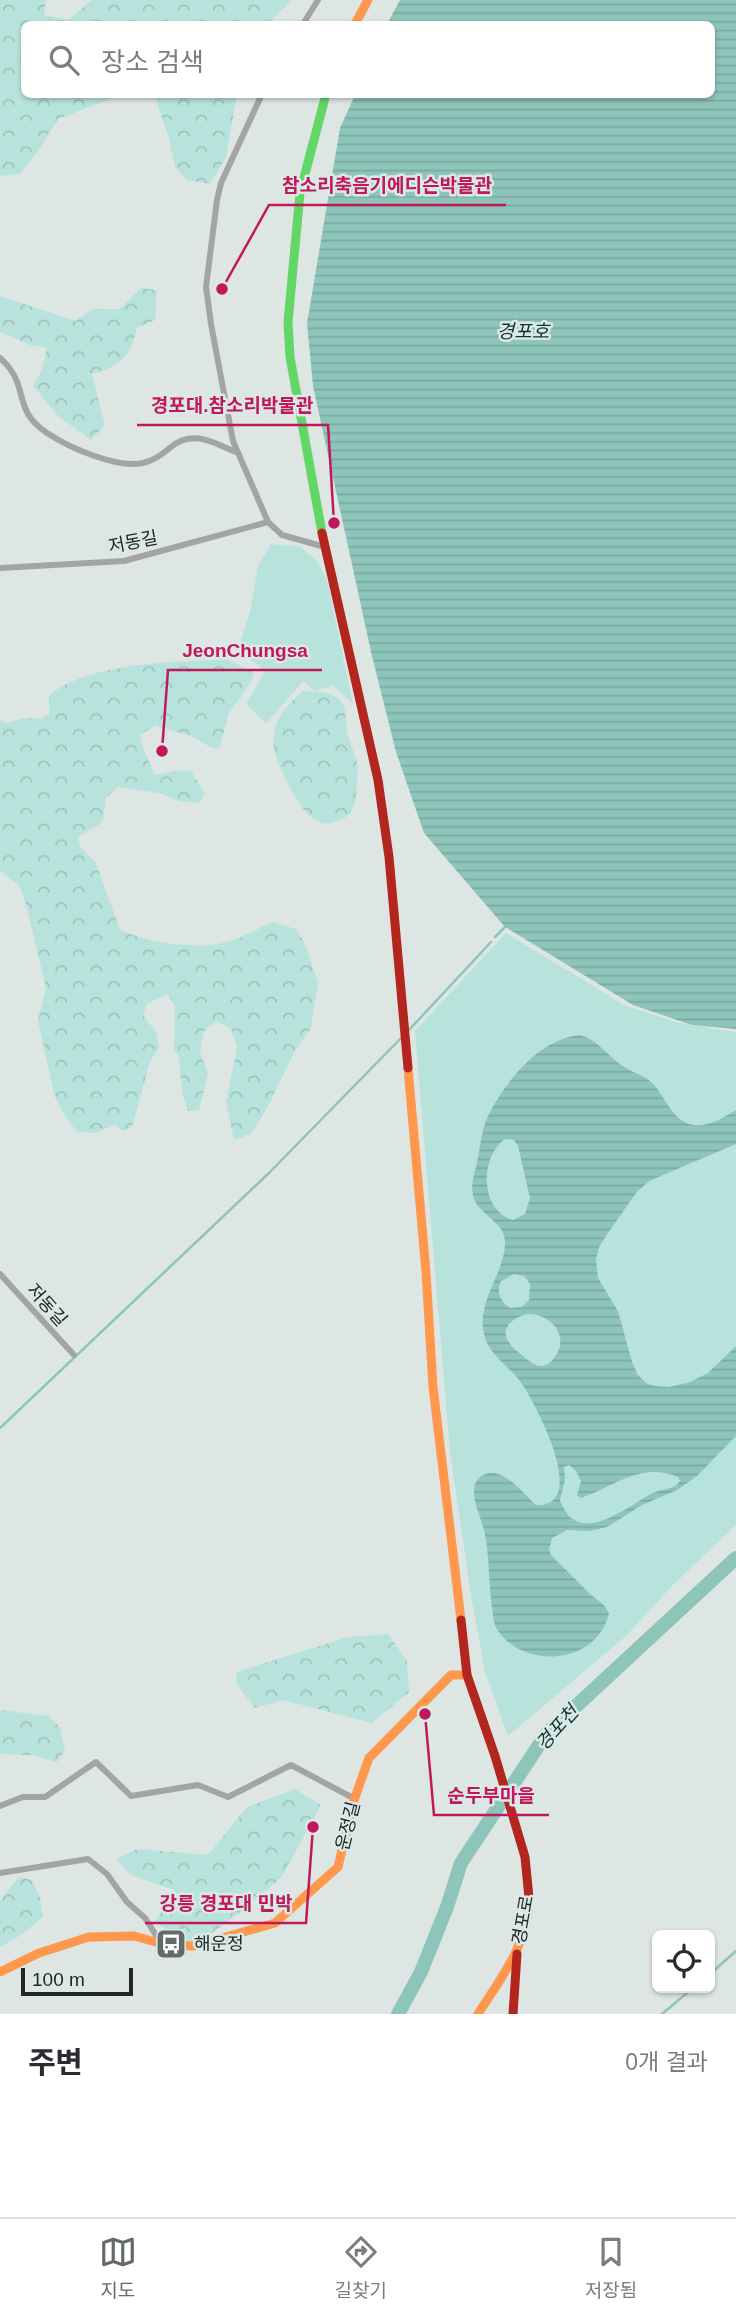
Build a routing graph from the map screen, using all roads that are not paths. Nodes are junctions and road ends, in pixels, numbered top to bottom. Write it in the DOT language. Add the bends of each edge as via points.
graph roads {
  1 [pos="318,0"];
  2 [pos="368,0"];
  3 [pos="305,21"];
  4 [pos="357,21"];
  5 [pos="260,98"];
  6 [pos="325,98"];
  7 [pos="0,359"];
  8 [pos="236,452"];
  9 [pos="268,522"];
  10 [pos="325,547"];
  11 [pos="0,568"];
  12 [pos="0,1274"];
  13 [pos="74,1355"];
  14 [pos="467,1675"];
  15 [pos="355,1799"];
  16 [pos="0,1806"];
  17 [pos="0,1873"];
  18 [pos="161,1944"];
  19 [pos="517,1954"];
  20 [pos="0,1972"];
  21 [pos="478,2014"];
  22 [pos="513,2014"];
  1 -- 3 [label="street"];
  2 -- 4 [label="street"];
  5 -- 8 [label="street" via="221,183 206,287"];
  6 -- 10 [label="street, 경포로" via="300,193 288,323 290,357"];
  7 -- 8 [label="street" via="19,383 28,418 67,446 127,463 143,463 186,438 200,438"];
  8 -- 9 [label="street"];
  9 -- 10 [label="street" via="282,535"];
  9 -- 11 [label="street, 저동길" via="124,561"];
  10 -- 14 [label="street, 경포로" via="377,780 389,857 433,1387"];
  12 -- 13 [label="street, 저동길"];
  14 -- 15 [label="street, 운정길" via="451,1675 369,1758"];
  14 -- 19 [label="street, 경포로" via="525,1857 529,1908"];
  15 -- 16 [label="street" via="291,1765 228,1797 198,1786 131,1796 96,1762 45,1797 23,1797"];
  15 -- 18 [label="street, 운정길" via="338,1867 275,1923 194,1946"];
  17 -- 18 [label="street" via="88,1859 145,1918"];
  18 -- 20 [label="street, 운정길" via="134,1936 89,1937"];
  19 -- 21 [label="street, 경포로"];
  19 -- 22 [label="street"];
}
